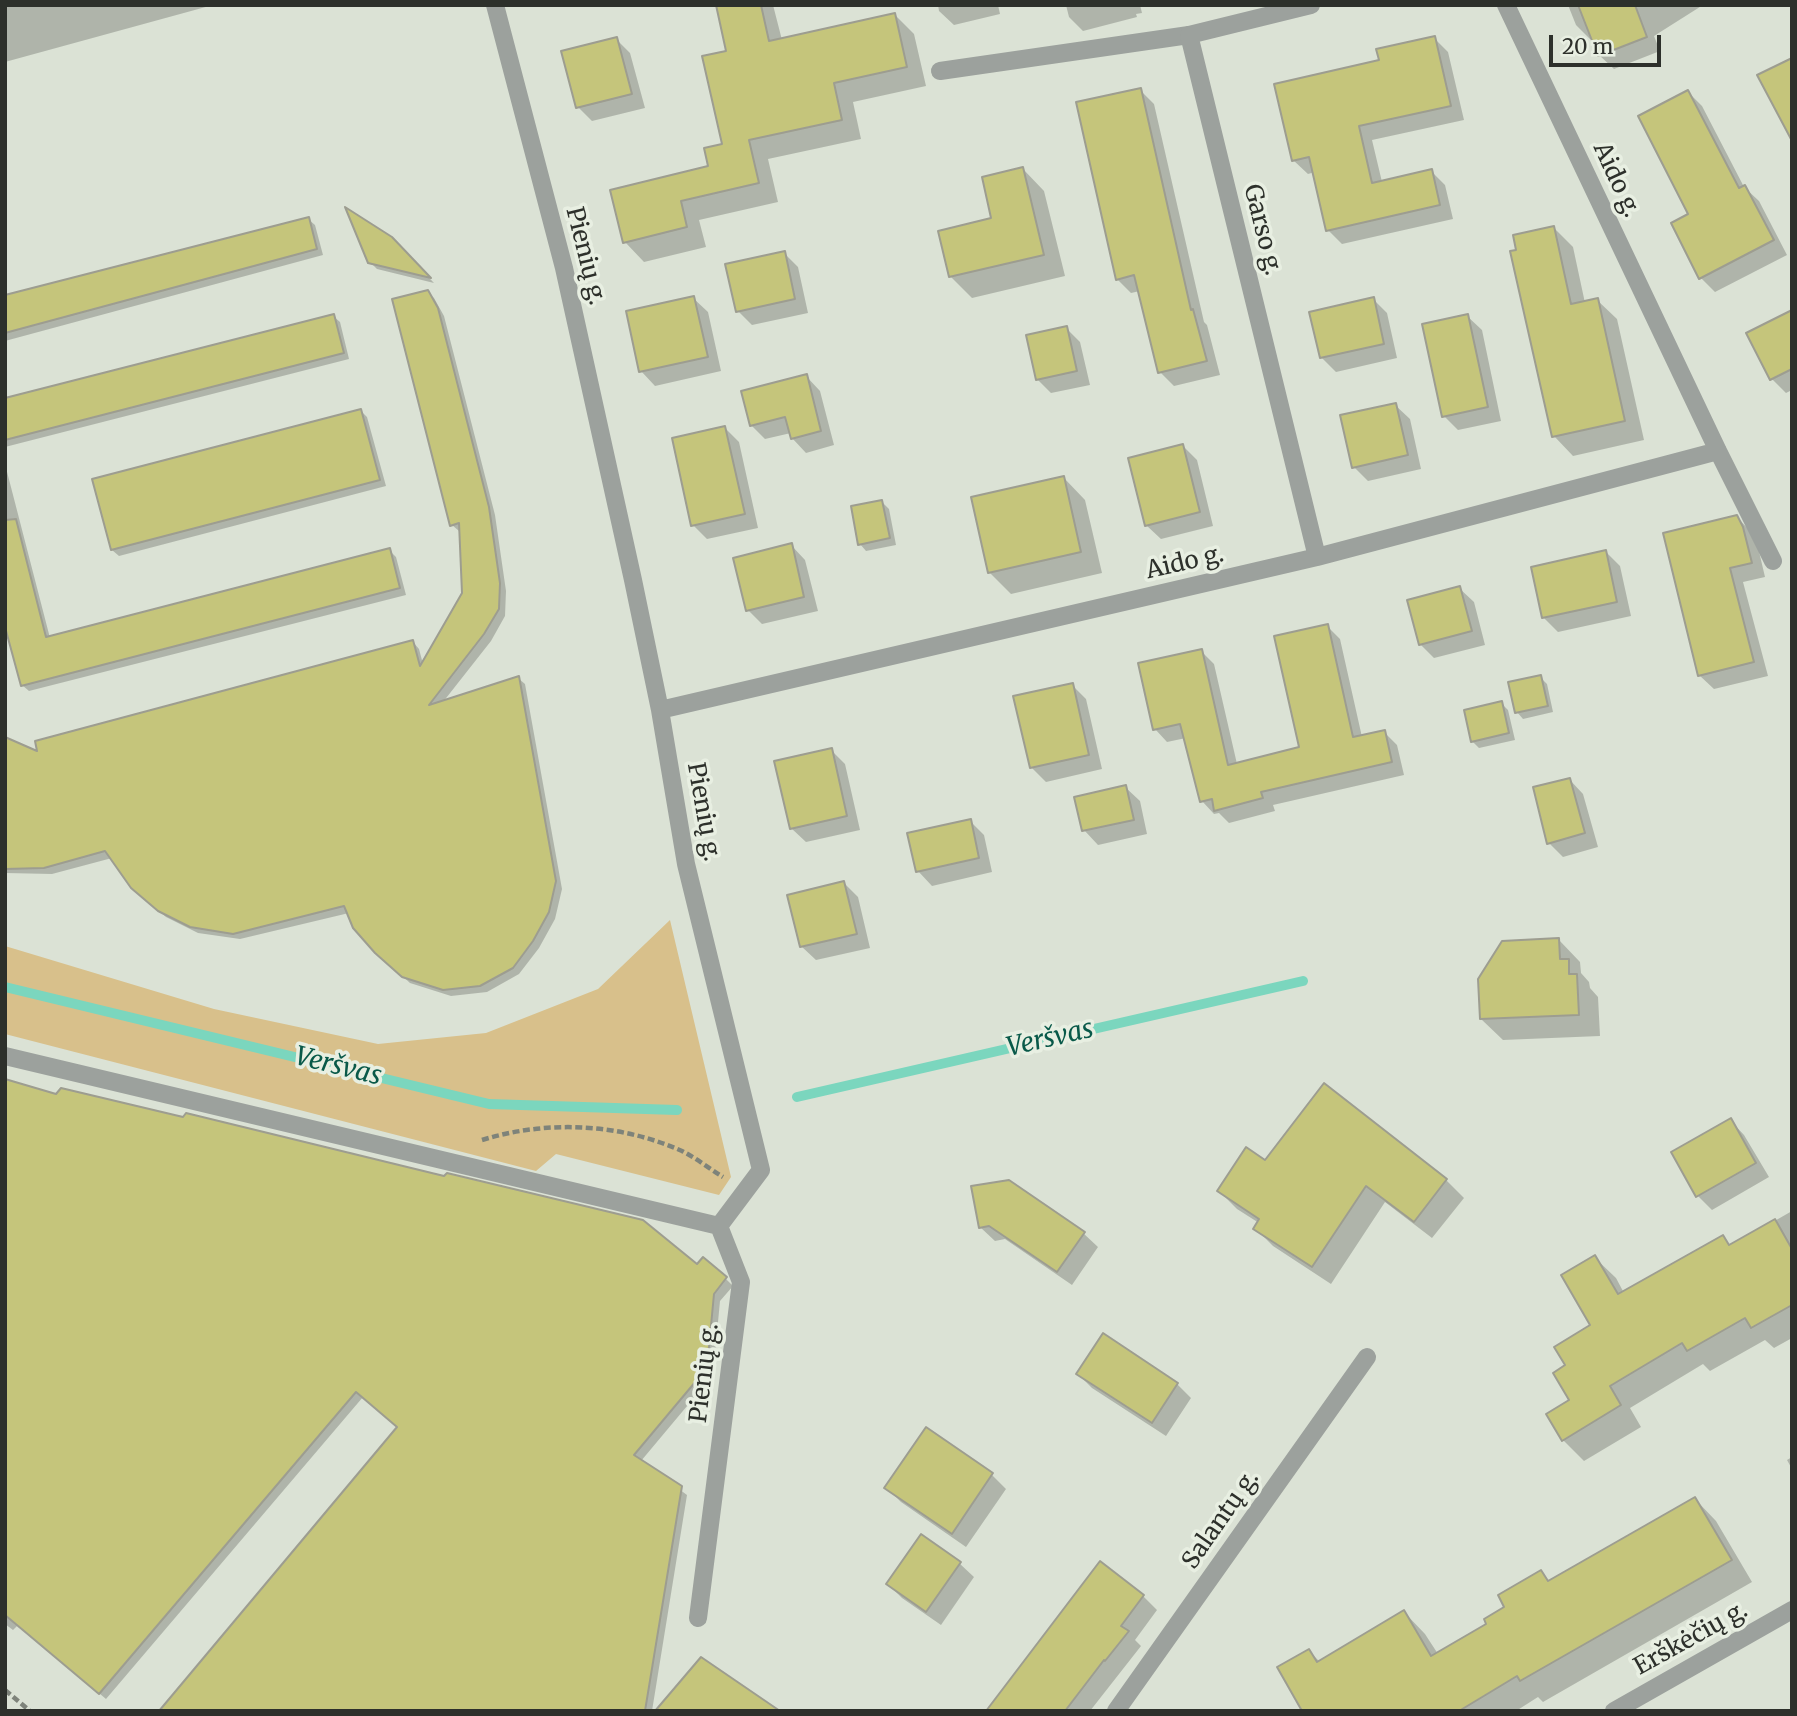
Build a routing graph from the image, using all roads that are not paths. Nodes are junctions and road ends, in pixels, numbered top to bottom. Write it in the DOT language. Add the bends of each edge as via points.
graph roads {
  1 [pos="495,5"];
  2 [pos="1311,5"];
  3 [pos="1506,5"];
  4 [pos="1189,35"];
  5 [pos="940,71"];
  6 [pos="1718,451"];
  7 [pos="1317,557"];
  8 [pos="1773,561"];
  9 [pos="660,710"];
  10 [pos="5,1056"];
  11 [pos="719,1226"];
  12 [pos="1367,1357"];
  13 [pos="1792,1611"];
  14 [pos="698,1618"];
  15 [pos="1115,1711"];
  16 [pos="1614,1711"];
  1 -- 9 [label="street, Pienių g." via="564,268"];
  2 -- 4 [label="street"];
  3 -- 6 [label="street, Aido g."];
  4 -- 5 [label="street"];
  4 -- 7 [label="street, Garso g."];
  6 -- 7 [label="street, Aido g."];
  6 -- 8 [label="street, Aido g."];
  7 -- 9 [label="street, Aido g."];
  9 -- 11 [label="street, Pienių g." via="687,864 761,1170"];
  10 -- 11 [label="street"];
  11 -- 14 [label="street, Pienių g." via="741,1282"];
  12 -- 15 [label="street, Salantų g."];
  13 -- 16 [label="street, Erškėčių g."];
}
